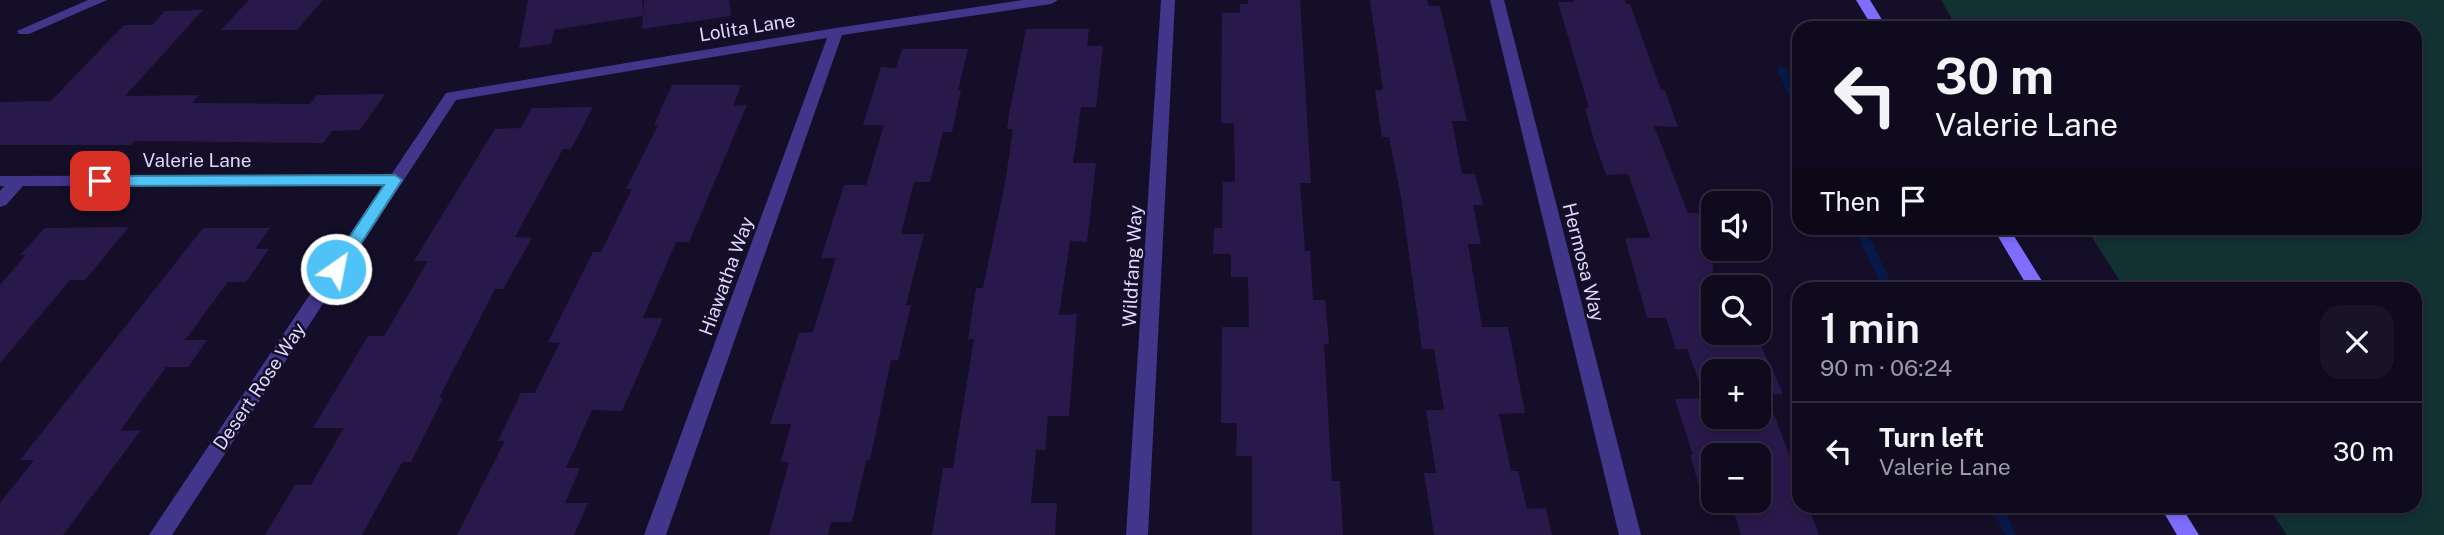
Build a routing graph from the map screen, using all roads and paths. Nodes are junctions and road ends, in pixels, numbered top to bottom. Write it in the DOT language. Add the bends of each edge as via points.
graph roads {
  1 [pos="100,0"];
  2 [pos="1051,0"];
  3 [pos="1168,0"];
  4 [pos="1497,0"];
  5 [pos="1863,0"];
  6 [pos="1876,21"];
  7 [pos="24,31"];
  8 [pos="836,32"];
  9 [pos="451,96"];
  10 [pos="395,180"];
  11 [pos="0,181"];
  12 [pos="19,181"];
  13 [pos="0,201"];
  14 [pos="2005,235"];
  15 [pos="2034,282"];
  16 [pos="2174,513"];
  17 [pos="160,535"];
  18 [pos="656,535"];
  19 [pos="1137,535"];
  20 [pos="1630,535"];
  21 [pos="2188,535"];
  1 -- 7 [label="street"];
  2 -- 8 [label="street, Lolita Lane"];
  3 -- 19 [label="street, Wildfang Way"];
  4 -- 20 [label="street, Hermosa Way"];
  5 -- 6 [label="main road"];
  8 -- 9 [label="street, Lolita Lane"];
  8 -- 18 [label="street, Hiawatha Way"];
  9 -- 10 [label="street, Desert Rose Way"];
  10 -- 12 [label="street, Valerie Lane"];
  10 -- 17 [label="street, Desert Rose Way"];
  11 -- 12 [label="street, Valerie Lane"];
  12 -- 13 [label="street"];
  14 -- 15 [label="main road"];
  16 -- 21 [label="main road"];
}
